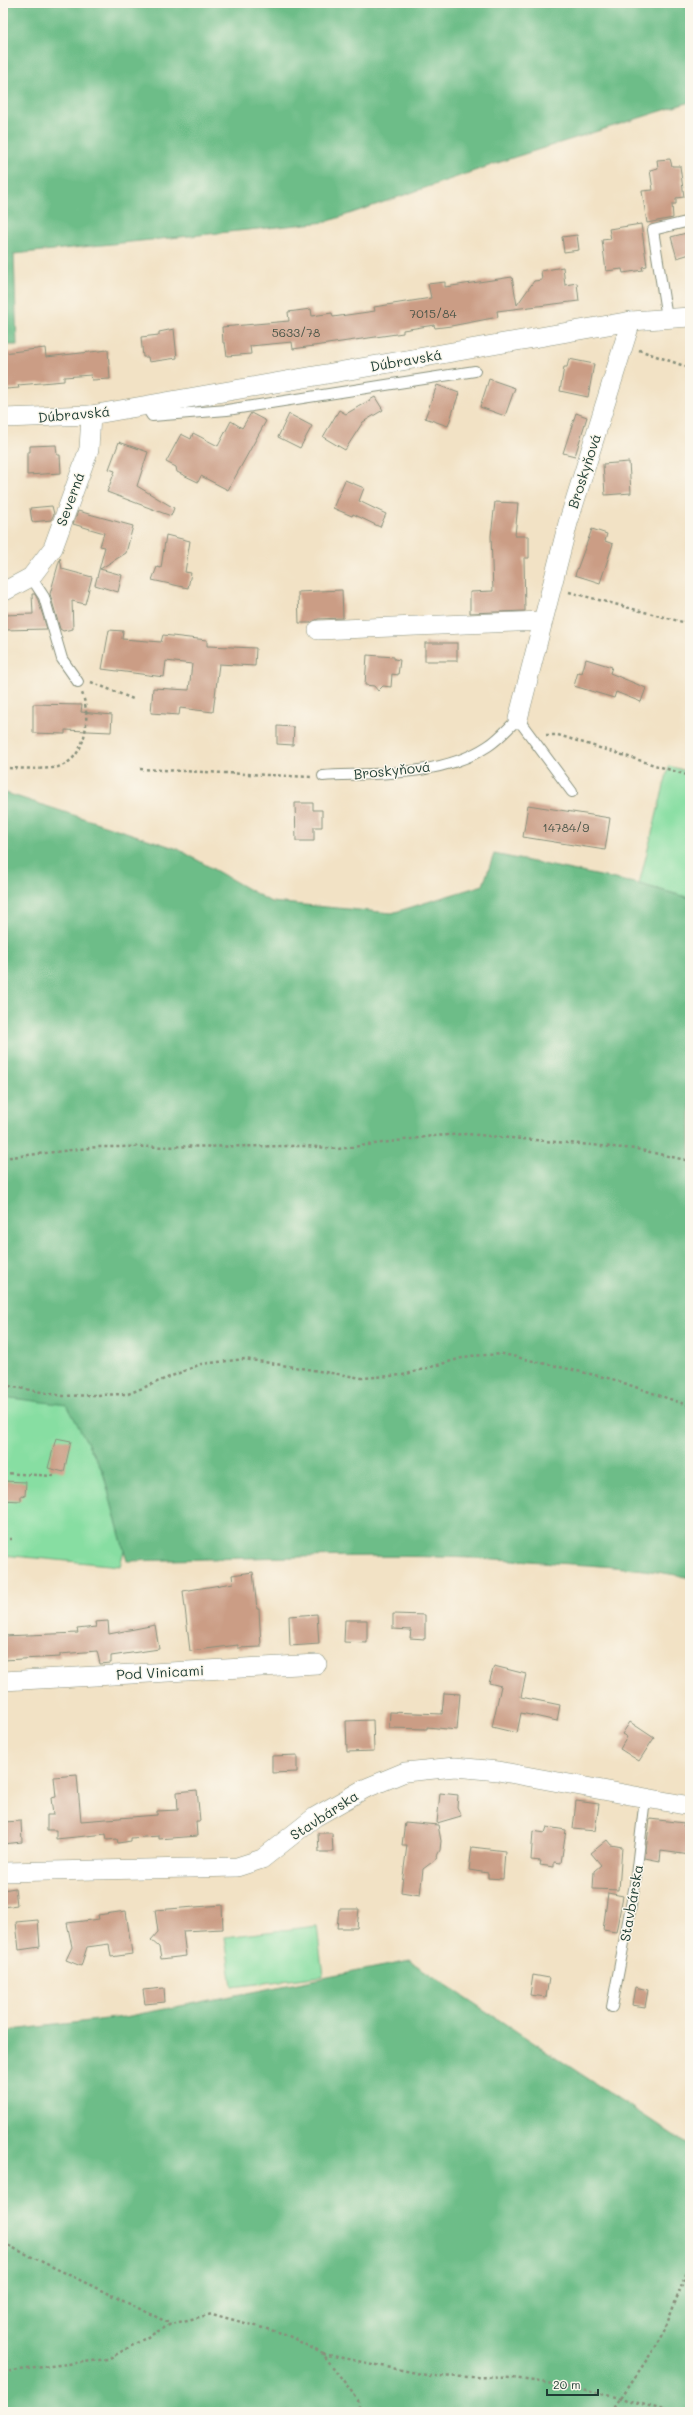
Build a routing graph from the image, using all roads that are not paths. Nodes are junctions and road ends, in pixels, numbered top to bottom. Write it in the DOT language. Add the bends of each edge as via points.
graph roads {
  1 [pos="690,221"];
  2 [pos="690,317"];
  3 [pos="667,318"];
  4 [pos="631,321"];
  5 [pos="475,371"];
  6 [pos="145,405"];
  7 [pos="91,415"];
  8 [pos="3,418"];
  9 [pos="31,577"];
  10 [pos="3,592"];
  11 [pos="542,622"];
  12 [pos="318,630"];
  13 [pos="78,682"];
  14 [pos="518,719"];
  15 [pos="323,776"];
  16 [pos="572,792"];
  17 [pos="317,1664"];
  18 [pos="3,1681"];
  19 [pos="645,1798"];
  20 [pos="690,1806"];
  21 [pos="3,1872"];
  22 [pos="612,2007"];
  1 -- 3 [label="lane" via="653,230"];
  2 -- 3 [label="street, Dúbravská"];
  3 -- 4 [label="street, Dúbravská"];
  4 -- 6 [label="street, Dúbravská"];
  4 -- 11 [label="street, Broskyňová" via="568,523"];
  5 -- 6 [label="lane, Dúbravská" via="227,410 152,416"];
  6 -- 7 [label="street, Dúbravská"];
  7 -- 8 [label="street, Dúbravská"];
  7 -- 9 [label="street, Severná" via="89,449 53,548"];
  9 -- 10 [label="street, Severná"];
  9 -- 13 [label="lane" via="44,597 62,659"];
  11 -- 12 [label="street"];
  11 -- 14 [label="street, Broskyňová"];
  14 -- 15 [label="lane, Broskyňová" via="488,746 460,760 421,770"];
  14 -- 16 [label="lane"];
  17 -- 18 [label="street, Pod Vinicami"];
  19 -- 20 [label="street, Stavbárska"];
  19 -- 21 [label="street, Stavbárska" via="498,1770 455,1767 405,1772 364,1788 315,1817 262,1859 237,1867"];
  19 -- 22 [label="lane, Stavbárska" via="635,1884"];
}
